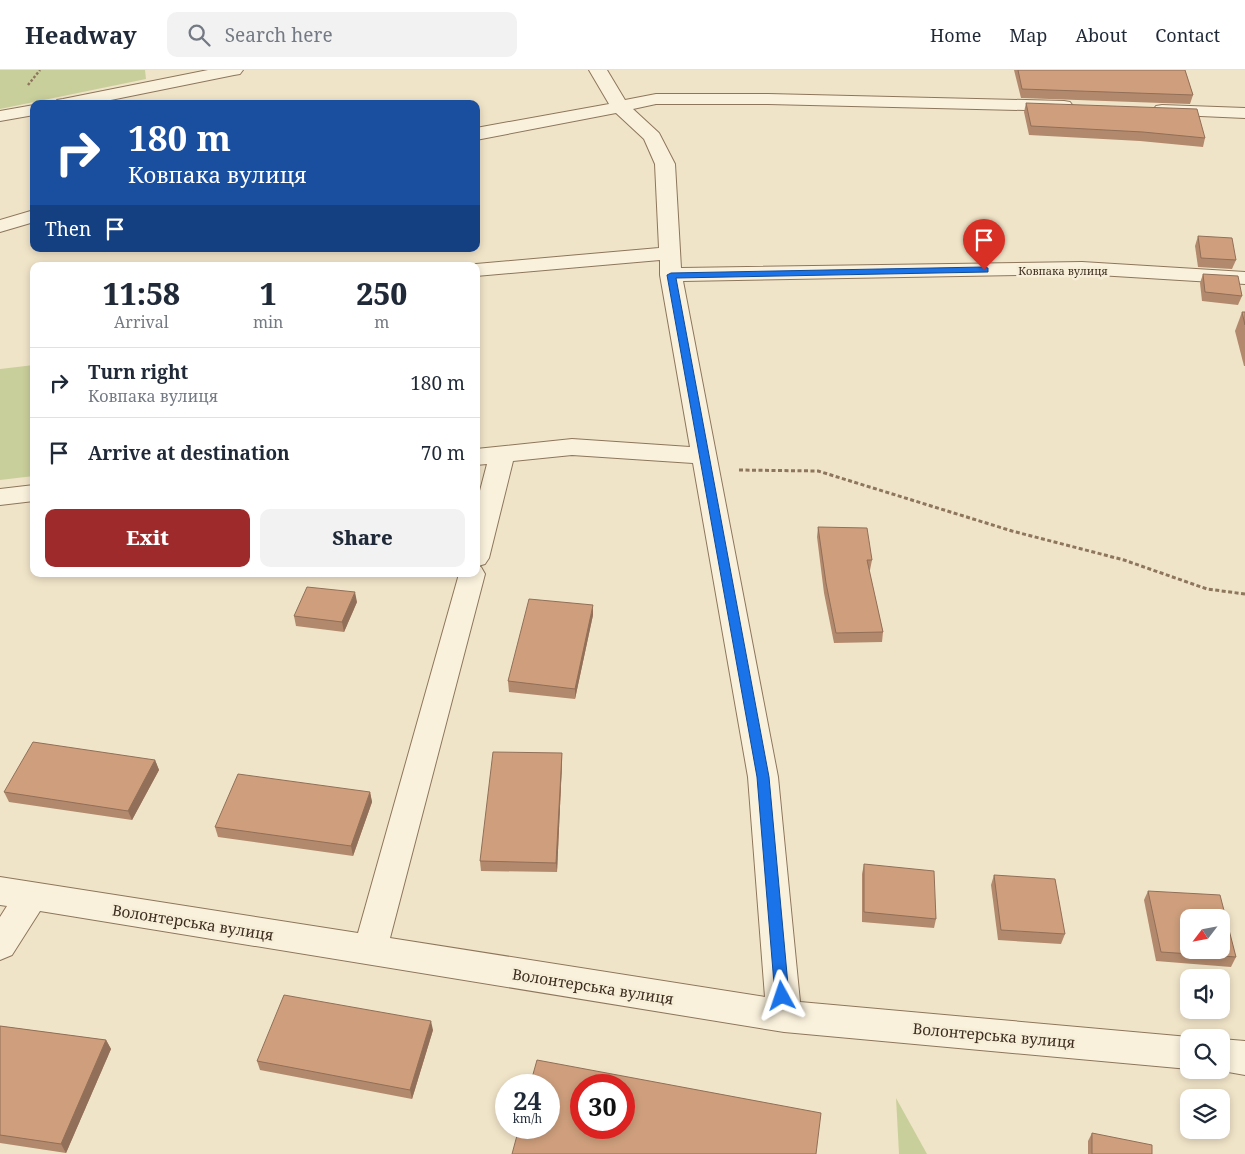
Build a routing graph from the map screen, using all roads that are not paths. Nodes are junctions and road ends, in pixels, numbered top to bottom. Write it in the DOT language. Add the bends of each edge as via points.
graph roads {
  1 [pos="234,70"];
  2 [pos="598,70"];
  3 [pos="83,100"];
  4 [pos="620,107"];
  5 [pos="1082,107"];
  6 [pos="1149,109"];
  7 [pos="30,111"];
  8 [pos="1245,113"];
  9 [pos="0,116"];
  10 [pos="480,133"];
  11 [pos="30,217"];
  12 [pos="0,226"];
  13 [pos="670,264"];
  14 [pos="480,270"];
  15 [pos="1245,278"];
  16 [pos="502,455"];
  17 [pos="480,457"];
  18 [pos="704,463"];
  19 [pos="30,494"];
  20 [pos="0,497"];
  21 [pos="480,542"];
  22 [pos="471,577"];
  23 [pos="16,893"];
  24 [pos="0,945"];
  25 [pos="370,950"];
  26 [pos="784,1016"];
  27 [pos="1180,1052"];
  28 [pos="1230,1057"];
  29 [pos="1245,1058"];
  1 -- 3 [label="street"];
  2 -- 4 [label="street"];
  4 -- 5 [label="street" via="656,99 768,99"];
  4 -- 10 [label="street"];
  4 -- 13 [label="street" via="652,137 665,164"];
  6 -- 8 [label="street"];
  7 -- 9 [label="street"];
  11 -- 12 [label="street"];
  13 -- 14 [label="street, Ковпака вулиця"];
  13 -- 15 [label="street, Ковпака вулиця" via="1082,268"];
  13 -- 18 [label="street"];
  16 -- 17 [label="street"];
  16 -- 18 [label="street" via="572,447"];
  16 -- 21 [label="street"];
  18 -- 26 [label="street" via="763,777"];
  19 -- 20 [label="street"];
  22 -- 25 [label="street"];
  23 -- 24 [label="street"];
  23 -- 25 [label="street, Волонтерська вулиця"];
  25 -- 26 [label="street, Волонтерська вулиця"];
  26 -- 27 [label="street, Волонтерська вулиця"];
  28 -- 29 [label="street"];
}
